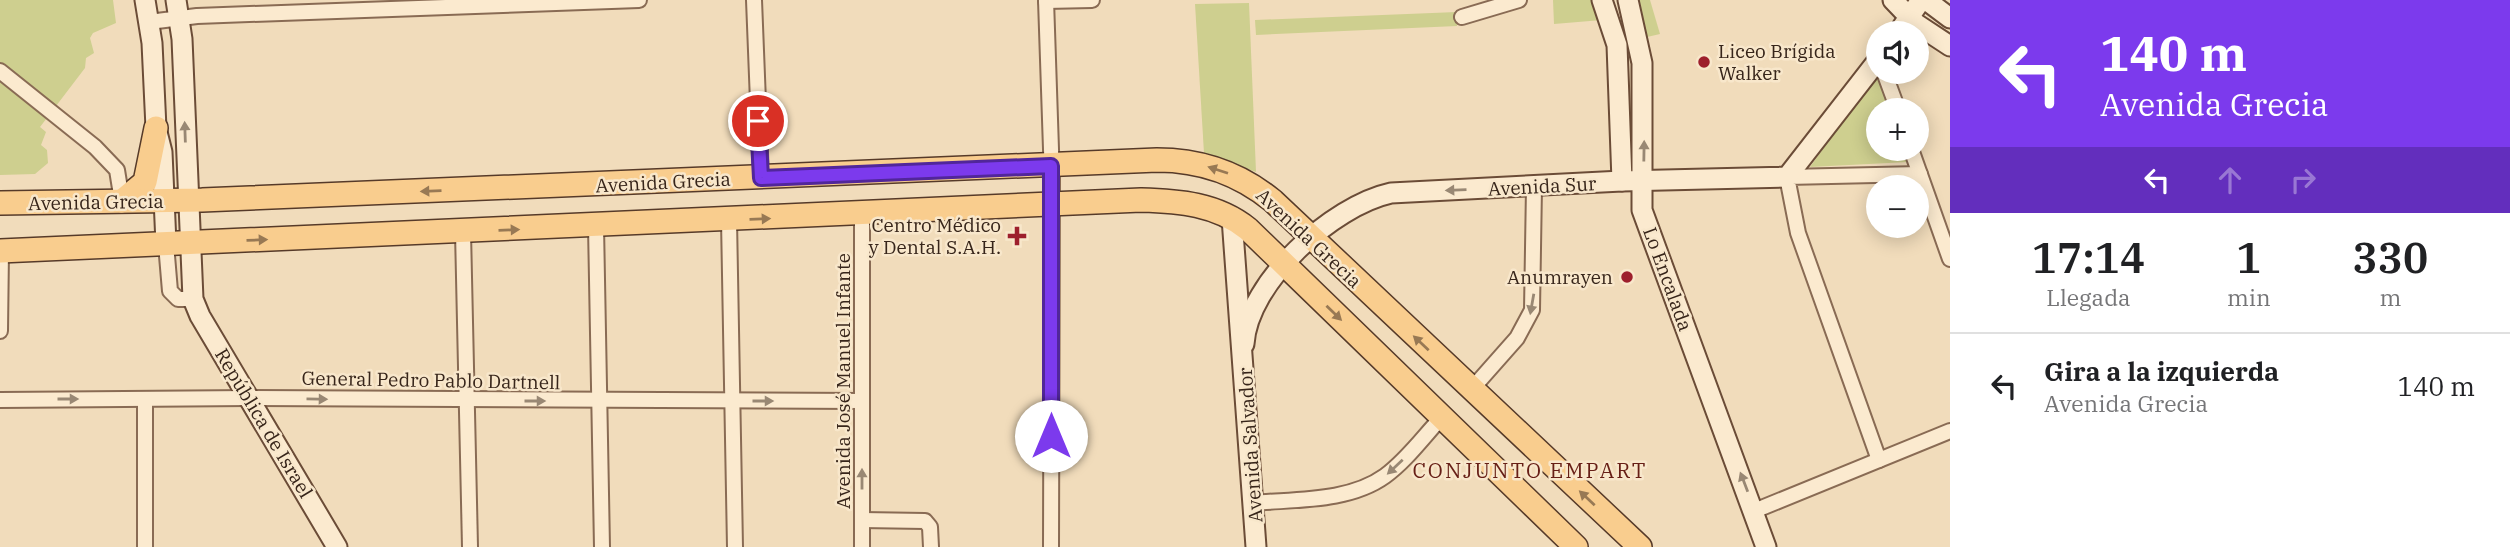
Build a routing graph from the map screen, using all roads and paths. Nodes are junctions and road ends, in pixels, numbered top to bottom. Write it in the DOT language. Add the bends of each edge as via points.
graph roads {
  1 [pos="145,0"];
  2 [pos="639,0"];
  3 [pos="754,0"];
  4 [pos="1091,0"];
  5 [pos="1519,0"];
  6 [pos="1602,0"];
  7 [pos="1628,0"];
  8 [pos="1893,0"];
  9 [pos="1924,0"];
  10 [pos="1046,1"];
  11 [pos="177,9"];
  12 [pos="1462,17"];
  13 [pos="1950,18"];
  14 [pos="1901,21"];
  15 [pos="1906,21"];
  16 [pos="149,22"];
  17 [pos="1929,37"];
  18 [pos="1950,46"];
  19 [pos="183,60"];
  20 [pos="153,63"];
  21 [pos="0,71"];
  22 [pos="1866,75"];
  23 [pos="17,84"];
  24 [pos="0,85"];
  25 [pos="156,128"];
  26 [pos="1915,161"];
  27 [pos="1051,166"];
  28 [pos="1920,174"];
  29 [pos="1787,177"];
  30 [pos="761,178"];
  31 [pos="1643,180"];
  32 [pos="1622,181"];
  33 [pos="1534,187"];
  34 [pos="187,200"];
  35 [pos="122,201"];
  36 [pos="164,201"];
  37 [pos="0,203"];
  38 [pos="1052,205"];
  39 [pos="862,215"];
  40 [pos="1232,218"];
  41 [pos="729,220"];
  42 [pos="596,226"];
  43 [pos="463,232"];
  44 [pos="1310,239"];
  45 [pos="177,243"];
  46 [pos="0,251"];
  47 [pos="1950,259"];
  48 [pos="1285,265"];
  49 [pos="0,331"];
  50 [pos="1244,344"];
  51 [pos="1471,390"];
  52 [pos="249,398"];
  53 [pos="145,399"];
  54 [pos="0,400"];
  55 [pos="467,401"];
  56 [pos="599,401"];
  57 [pos="732,401"];
  58 [pos="862,401"];
  59 [pos="1442,417"];
  60 [pos="1950,430"];
  61 [pos="1879,460"];
  62 [pos="1253,503"];
  63 [pos="1754,511"];
  64 [pos="862,520"];
  65 [pos="1637,546"];
  66 [pos="145,547"];
  67 [pos="337,547"];
  68 [pos="470,547"];
  69 [pos="602,547"];
  70 [pos="734,547"];
  71 [pos="862,547"];
  72 [pos="931,547"];
  73 [pos="1051,547"];
  74 [pos="1256,547"];
  75 [pos="1576,547"];
  76 [pos="1766,547"];
  1 -- 16 [label="main road"];
  2 -- 11 [label="street"];
  3 -- 30 [label="street"];
  4 -- 10 [label="street"];
  5 -- 12 [label="street"];
  6 -- 32 [label="main road" via="1617,45"];
  31 -- 7 [label="main road, Lo Encalada, one-way" via="1642,63"];
  8 -- 14 [label="main road"];
  9 -- 13 [label="main road"];
  9 -- 15 [label="main road"];
  10 -- 27 [label="street"];
  11 -- 16 [label="street"];
  11 -- 19 [label="main road"];
  16 -- 20 [label="main road"];
  17 -- 18 [label="main road"];
  19 -- 20 [label="main road"];
  34 -- 19 [label="main road, one-way"];
  20 -- 25 [label="main road"];
  21 -- 23 [label="street"];
  22 -- 29 [label="main road"];
  23 -- 24 [label="street"];
  23 -- 35 [label="street" via="117,170"];
  25 -- 35 [label="main road" via="145,182"];
  25 -- 36 [label="main road"];
  26 -- 28 [label="street"];
  27 -- 30 [label="main road, Avenida Grecia"];
  27 -- 38 [label="street"];
  44 -- 27 [label="main road, Avenida Grecia, one-way" via="1256,187 1214,168 1170,160"];
  28 -- 29 [label="street, Avenida Sur"];
  28 -- 47 [label="street"];
  29 -- 31 [label="main road, Avenida Sur"];
  29 -- 61 [label="street" via="1798,233"];
  30 -- 34 [label="main road, Avenida Grecia, one-way"];
  31 -- 32 [label="main road, Avenida Sur"];
  63 -- 31 [label="main road, Lo Encalada, one-way" via="1646,223"];
  32 -- 33 [label="main road, Avenida Sur"];
  33 -- 44 [label="main road, Avenida Sur, one-way" via="1383,195 1351,207"];
  33 -- 51 [label="street, one-way" via="1532,310 1517,338"];
  34 -- 36 [label="main road, Avenida Grecia"];
  34 -- 45 [label="main road"];
  35 -- 36 [label="main road, Avenida Grecia"];
  35 -- 37 [label="main road, Avenida Grecia"];
  36 -- 45 [label="main road"];
  38 -- 39 [label="main road, Avenida Grecia"];
  38 -- 40 [label="main road, Avenida Grecia" via="1167,201"];
  38 -- 73 [label="street"];
  41 -- 39 [label="main road, Avenida Grecia, one-way"];
  39 -- 58 [label="street, Avenida José Manuel Infante"];
  40 -- 48 [label="main road, Avenida Grecia"];
  40 -- 50 [label="main road, Avenida Salvador"];
  41 -- 42 [label="main road, Avenida Grecia"];
  41 -- 57 [label="street"];
  43 -- 42 [label="main road, Avenida Grecia, one-way"];
  42 -- 56 [label="street"];
  45 -- 43 [label="main road, Avenida Grecia, one-way"];
  43 -- 55 [label="street"];
  44 -- 48 [label="main road, Avenida Salvador"];
  51 -- 44 [label="main road, Avenida Grecia, one-way"];
  45 -- 46 [label="main road, Avenida Grecia"];
  45 -- 52 [label="main road, República de Israel" via="193,299"];
  46 -- 49 [label="street"];
  48 -- 50 [label="main road, Avenida Salvador" via="1251,311"];
  48 -- 59 [label="main road, Avenida Grecia, one-way"];
  50 -- 62 [label="main road, Avenida Salvador"];
  65 -- 51 [label="main road, Avenida Grecia, one-way"];
  52 -- 53 [label="street, General Pedro Pablo Dartnell"];
  52 -- 55 [label="street, General Pedro Pablo Dartnell, one-way"];
  52 -- 67 [label="main road, República de Israel"];
  54 -- 53 [label="street, General Pedro Pablo Dartnell, one-way"];
  53 -- 66 [label="street"];
  55 -- 56 [label="street, General Pedro Pablo Dartnell, one-way"];
  55 -- 68 [label="street"];
  56 -- 57 [label="street, General Pedro Pablo Dartnell"];
  56 -- 69 [label="street"];
  57 -- 58 [label="street, General Pedro Pablo Dartnell, one-way"];
  57 -- 70 [label="street"];
  64 -- 58 [label="street, Avenida José Manuel Infante, one-way"];
  59 -- 62 [label="street, one-way" via="1398,466 1364,488"];
  59 -- 75 [label="main road, Avenida Grecia"];
  60 -- 61 [label="street"];
  61 -- 63 [label="street"];
  62 -- 74 [label="main road, Avenida Salvador"];
  63 -- 76 [label="main road, Lo Encalada"];
  64 -- 71 [label="street, Avenida José Manuel Infante"];
  64 -- 72 [label="street" via="925,521 930,527"];
}
